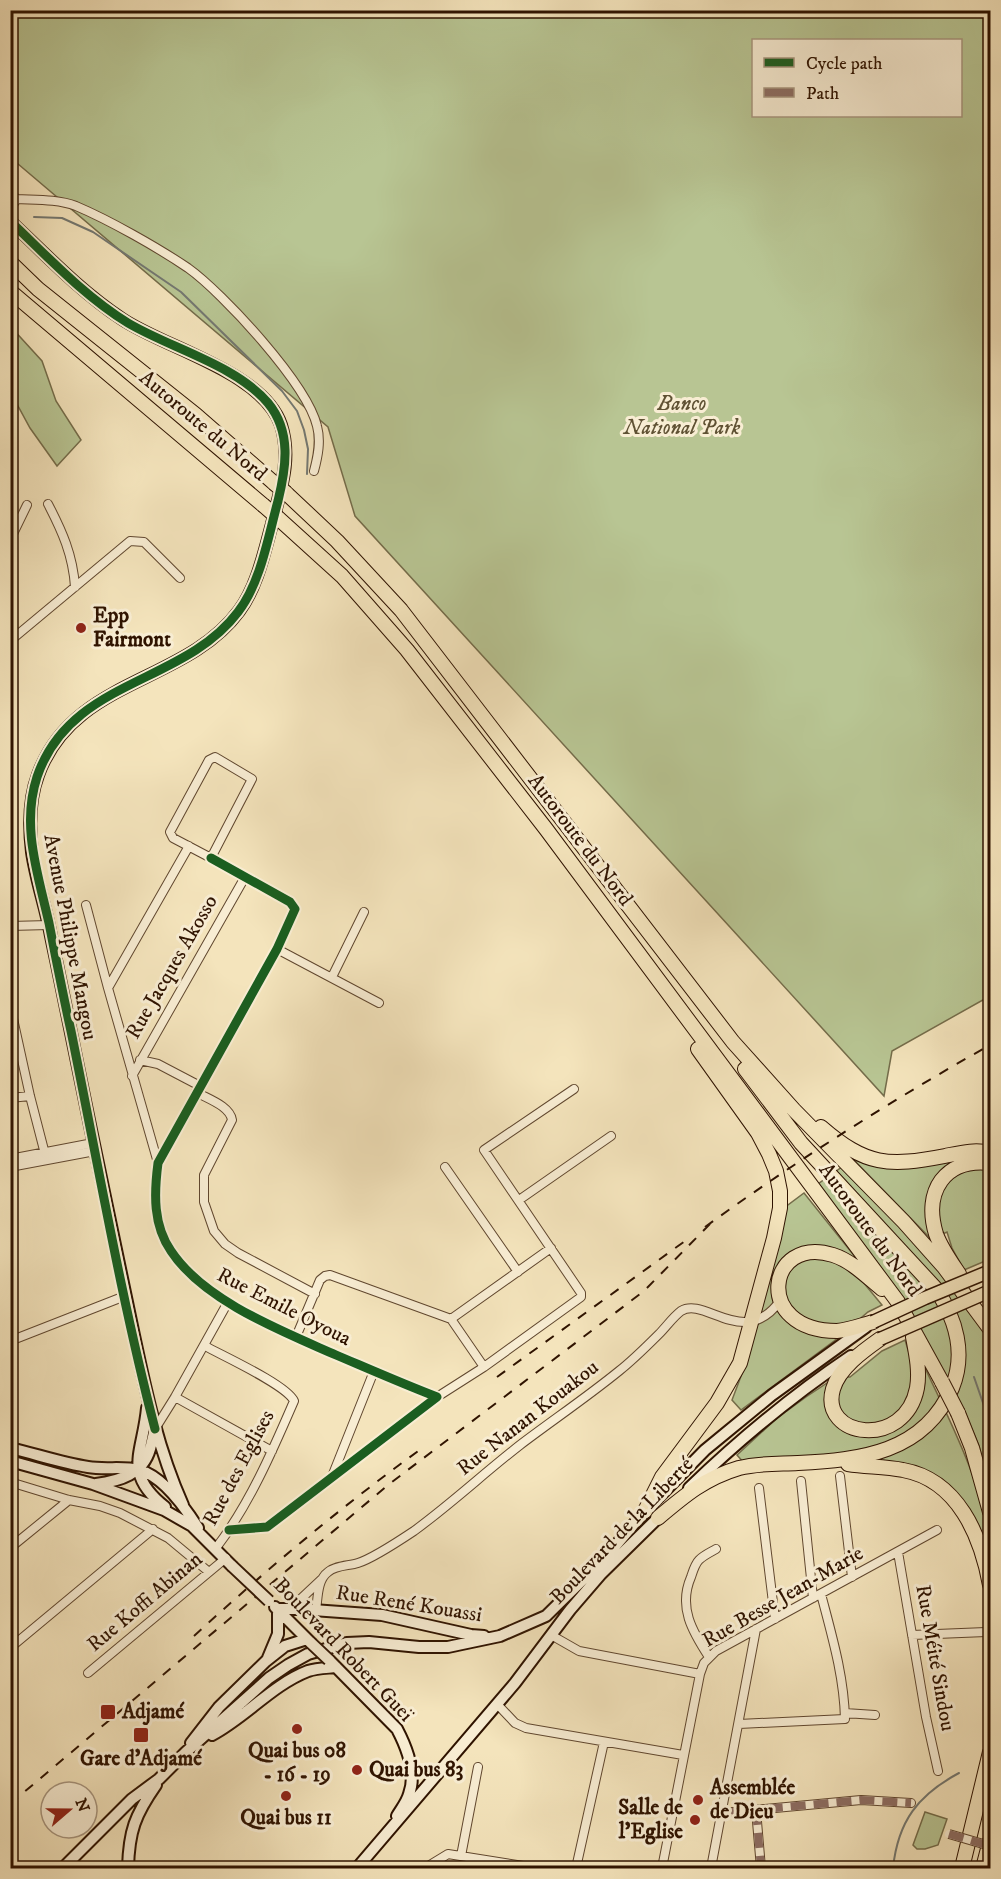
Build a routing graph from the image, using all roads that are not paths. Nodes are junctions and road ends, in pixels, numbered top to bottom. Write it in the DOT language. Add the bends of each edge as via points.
graph roads {
  1 [pos="14,196"];
  2 [pos="10,209"];
  3 [pos="10,221"];
  4 [pos="10,262"];
  5 [pos="10,291"];
  6 [pos="314,471"];
  7 [pos="48,504"];
  8 [pos="27,505"];
  9 [pos="10,540"];
  10 [pos="180,578"];
  11 [pos="75,586"];
  12 [pos="10,641"];
  13 [pos="189,846"];
  14 [pos="211,858"];
  15 [pos="245,877"];
  16 [pos="86,905"];
  17 [pos="364,912"];
  18 [pos="49,925"];
  19 [pos="10,926"];
  20 [pos="277,949"];
  21 [pos="666,956"];
  22 [pos="332,977"];
  23 [pos="108,988"];
  24 [pos="379,1003"];
  25 [pos="676,1004"];
  26 [pos="10,1005"];
  27 [pos="140,1060"];
  28 [pos="132,1076"];
  29 [pos="198,1089"];
  30 [pos="574,1089"];
  31 [pos="30,1096"];
  32 [pos="10,1098"];
  33 [pos="794,1110"];
  34 [pos="611,1136"];
  35 [pos="94,1147"];
  36 [pos="45,1154"];
  37 [pos="990,1154"];
  38 [pos="10,1159"];
  39 [pos="158,1163"];
  40 [pos="990,1163"];
  41 [pos="10,1167"];
  42 [pos="445,1167"];
  43 [pos="519,1200"];
  44 [pos="551,1248"];
  45 [pos="989,1271"];
  46 [pos="518,1272"];
  47 [pos="990,1291"];
  48 [pos="315,1294"];
  49 [pos="125,1296"];
  50 [pos="780,1301"];
  51 [pos="228,1302"];
  52 [pos="898,1302"];
  53 [pos="450,1319"];
  54 [pos="873,1322"];
  55 [pos="750,1323"];
  56 [pos="911,1323"];
  57 [pos="990,1328"];
  58 [pos="296,1337"];
  59 [pos="880,1339"];
  60 [pos="10,1341"];
  61 [pos="205,1346"];
  62 [pos="484,1367"];
  63 [pos="374,1371"];
  64 [pos="176,1397"];
  65 [pos="437,1397"];
  66 [pos="148,1400"];
  67 [pos="155,1429"];
  68 [pos="10,1448"];
  69 [pos="140,1451"];
  70 [pos="272,1451"];
  71 [pos="10,1461"];
  72 [pos="831,1461"];
  73 [pos="108,1469"];
  74 [pos="138,1470"];
  75 [pos="333,1475"];
  76 [pos="840,1476"];
  77 [pos="801,1481"];
  78 [pos="10,1482"];
  79 [pos="93,1484"];
  80 [pos="759,1488"];
  81 [pos="69,1500"];
  82 [pos="183,1505"];
  83 [pos="645,1511"];
  84 [pos="990,1512"];
  85 [pos="177,1516"];
  86 [pos="658,1518"];
  87 [pos="153,1528"];
  88 [pos="230,1530"];
  89 [pos="938,1530"];
  90 [pos="205,1538"];
  91 [pos="10,1548"];
  92 [pos="216,1548"];
  93 [pos="716,1549"];
  94 [pos="898,1552"];
  95 [pos="229,1562"];
  96 [pos="209,1572"];
  97 [pos="852,1577"];
  98 [pos="323,1578"];
  99 [pos="990,1585"];
  100 [pos="817,1596"];
  101 [pos="278,1609"];
  102 [pos="290,1609"];
  103 [pos="316,1610"];
  104 [pos="775,1619"];
  105 [pos="756,1629"];
  106 [pos="986,1632"];
  107 [pos="550,1635"];
  108 [pos="912,1635"];
  109 [pos="500,1636"];
  110 [pos="309,1641"];
  111 [pos="10,1648"];
  112 [pos="709,1656"];
  113 [pos="266,1661"];
  114 [pos="338,1669"];
  115 [pos="88,1673"];
  116 [pos="700,1674"];
  117 [pos="497,1704"];
  118 [pos="845,1713"];
  119 [pos="875,1715"];
  120 [pos="739,1724"];
  121 [pos="604,1742"];
  122 [pos="196,1744"];
  123 [pos="186,1752"];
  124 [pos="990,1752"];
  125 [pos="683,1755"];
  126 [pos="478,1767"];
  127 [pos="938,1771"];
  128 [pos="159,1779"];
  129 [pos="911,1803"];
  130 [pos="756,1810"];
  131 [pos="722,1813"];
  132 [pos="949,1834"];
  133 [pos="386,1837"];
  134 [pos="990,1841"];
  135 [pos="990,1846"];
  136 [pos="461,1856"];
  137 [pos="498,1865"];
  138 [pos="63,1869"];
  139 [pos="128,1869"];
  140 [pos="357,1869"];
  141 [pos="425,1869"];
  142 [pos="536,1869"];
  143 [pos="576,1869"];
  144 [pos="662,1869"];
  145 [pos="711,1869"];
  146 [pos="761,1869"];
  147 [pos="962,1869"];
  148 [pos="983,1869"];
  1 -- 2 [label="street"];
  1 -- 6 [label="street" via="74,205 189,269 211,289 273,355 308,403 317,426 319,451"];
  3 -- 18 [label="main road, Avenue Philippe Mangou" via="122,320 217,367 260,394 280,421 286,456 270,531 250,592 239,611 199,648 108,695 78,717 63,731 44,762 34,790 30,827"];
  4 -- 21 [label="highway, Autoroute du Nord, bridge" via="38,289 196,415 360,564 401,610"];
  5 -- 25 [label="highway, Autoroute du Nord, bridge" via="342,576 407,650"];
  7 -- 11 [label="street" via="70,549"];
  8 -- 9 [label="street"];
  10 -- 11 [label="street" via="144,542 130,541"];
  11 -- 12 [label="street"];
  13 -- 14 [label="street, Rue Emile Oyoua"];
  13 -- 14 [label="street" via="173,838 170,832 209,760 215,757 252,779"];
  13 -- 23 [label="street"];
  14 -- 15 [label="street, Rue Emile Oyoua"];
  15 -- 20 [label="street, Rue Emile Oyoua" via="290,902 295,909"];
  15 -- 27 [label="street, Rue Jacques Akosso"];
  16 -- 23 [label="street"];
  17 -- 22 [label="street"];
  18 -- 19 [label="street"];
  18 -- 35 [label="main road, Avenue Philippe Mangou"];
  20 -- 22 [label="street"];
  20 -- 29 [label="street, Rue Emile Oyoua"];
  21 -- 33 [label="highway, Autoroute du Nord" via="733,1042"];
  21 -- 72 [label="highway" via="801,1143 903,1251 949,1310 959,1347 959,1365 941,1409 921,1430 894,1446 866,1456"];
  22 -- 24 [label="street"];
  23 -- 28 [label="street"];
  25 -- 52 [label="highway, Autoroute du Nord"];
  25 -- 55 [label="highway" via="695,1044 758,1133 776,1171 780,1208"];
  26 -- 31 [label="street"];
  27 -- 28 [label="street, Rue Jacques Akosso"];
  27 -- 29 [label="street" via="158,1064"];
  28 -- 39 [label="street"];
  29 -- 39 [label="street, Rue Emile Oyoua"];
  29 -- 48 [label="street" via="232,1116 204,1175 204,1202 214,1231 238,1253"];
  30 -- 43 [label="street" via="484,1150"];
  31 -- 32 [label="street"];
  31 -- 36 [label="street"];
  33 -- 37 [label="highway" via="810,1116 848,1148 871,1160 903,1163 971,1152"];
  33 -- 57 [label="highway, Autoroute du Nord" via="904,1222"];
  34 -- 43 [label="street"];
  35 -- 36 [label="street"];
  35 -- 41 [label="street"];
  35 -- 49 [label="main road, Avenue Philippe Mangou"];
  36 -- 38 [label="street"];
  39 -- 51 [label="street, Rue Emile Oyoua" via="156,1213 170,1250 202,1285"];
  40 -- 57 [label="highway" via="975,1161 950,1171 934,1192 932,1207 937,1235 952,1265 983,1309"];
  42 -- 46 [label="street"];
  43 -- 44 [label="street"];
  44 -- 46 [label="street"];
  44 -- 62 [label="street" via="582,1296"];
  45 -- 54 [label="main road, bridge"];
  46 -- 53 [label="street"];
  47 -- 59 [label="main road, bridge"];
  48 -- 53 [label="street" via="320,1281 330,1275"];
  48 -- 58 [label="street"];
  49 -- 60 [label="street"];
  49 -- 66 [label="main road, Avenue Philippe Mangou"];
  50 -- 52 [label="highway" via="778,1288 783,1270 794,1258 813,1252 848,1261"];
  50 -- 54 [label="highway" via="797,1322 811,1327 839,1331"];
  50 -- 55 [label="street" via="774,1310"];
  51 -- 58 [label="street, Rue Emile Oyoua"];
  51 -- 61 [label="street"];
  52 -- 56 [label="highway, Autoroute du Nord"];
  53 -- 62 [label="street"];
  54 -- 83 [label="main road" via="735,1424"];
  55 -- 83 [label="highway" via="732,1379 662,1477"];
  55 -- 98 [label="street, Rue Nanan Kouakou" via="698,1310 682,1311 618,1371 411,1533 359,1563 328,1571"];
  56 -- 59 [label="highway" via="917,1372 911,1404 889,1426 858,1430 841,1420 835,1411 833,1389 845,1369"];
  56 -- 84 [label="highway, Autoroute du Nord, bridge" via="958,1413"];
  58 -- 63 [label="street, Rue Emile Oyoua"];
  59 -- 86 [label="main road, Boulevard de la Liberté" via="824,1374 740,1440"];
  61 -- 64 [label="street"];
  61 -- 70 [label="street, Rue des Eglises" via="292,1397 294,1401"];
  62 -- 65 [label="street"];
  63 -- 65 [label="street, Rue Emile Oyoua"];
  63 -- 75 [label="street"];
  64 -- 67 [label="street"];
  64 -- 70 [label="street"];
  65 -- 75 [label="street"];
  66 -- 67 [label="main road, Avenue Philippe Mangou"];
  66 -- 69 [label="main road, Avenue Philippe Mangou"];
  67 -- 74 [label="main road" via="150,1449"];
  67 -- 82 [label="main road, Avenue Philippe Mangou"];
  68 -- 73 [label="main road" via="70,1464"];
  69 -- 73 [label="main road" via="120,1466"];
  69 -- 74 [label="main road, Avenue Philippe Mangou"];
  70 -- 88 [label="street, Rue des Eglises"];
  71 -- 79 [label="main road, Boulevard Robert Gueï"];
  72 -- 86 [label="highway" via="740,1468 707,1480"];
  72 -- 99 [label="highway" via="905,1470 936,1482 969,1522"];
  73 -- 74 [label="main road"];
  74 -- 79 [label="main road, Boulevard Robert Gueï" via="118,1481"];
  74 -- 82 [label="main road, Boulevard Robert Gueï" via="159,1482"];
  74 -- 85 [label="main road" via="154,1498"];
  75 -- 88 [label="street" via="267,1527"];
  76 -- 97 [label="street"];
  77 -- 100 [label="street"];
  78 -- 81 [label="street"];
  79 -- 85 [label="main road, Boulevard Robert Gueï"];
  80 -- 104 [label="street"];
  81 -- 87 [label="street" via="100,1506"];
  81 -- 91 [label="street"];
  82 -- 90 [label="main road, Boulevard Robert Gueï"];
  83 -- 109 [label="main road" via="605,1558 546,1616"];
  85 -- 90 [label="main road, Boulevard Robert Gueï"];
  86 -- 107 [label="main road, Boulevard de la Liberté" via="601,1574"];
  87 -- 96 [label="street"];
  87 -- 111 [label="street"];
  88 -- 92 [label="street, Rue des Eglises"];
  89 -- 94 [label="street, Rue Besse Jean-Marie"];
  90 -- 92 [label="main road, Boulevard Robert Gueï"];
  92 -- 95 [label="main road, Boulevard Robert Gueï"];
  93 -- 112 [label="street" via="699,1560 694,1569 687,1585 685,1608 694,1633"];
  94 -- 97 [label="street, Rue Besse Jean-Marie"];
  94 -- 108 [label="street, Rue Méité Sindou"];
  95 -- 96 [label="street, Rue Koffi Abinan"];
  95 -- 101 [label="main road, Boulevard Robert Gueï, bridge"];
  96 -- 115 [label="street, Rue Koffi Abinan"];
  97 -- 100 [label="street, Rue Besse Jean-Marie"];
  98 -- 102 [label="street"];
  98 -- 103 [label="street"];
  100 -- 104 [label="street, Rue Besse Jean-Marie"];
  100 -- 118 [label="street" via="839,1664"];
  101 -- 102 [label="main road, Rue René Kouassi"];
  101 -- 110 [label="main road, Boulevard Robert Gueï"];
  101 -- 113 [label="main road" via="278,1634"];
  102 -- 103 [label="main road, Rue René Kouassi"];
  103 -- 109 [label="main road, Rue René Kouassi" via="382,1615 471,1635"];
  104 -- 105 [label="street, Rue Besse Jean-Marie"];
  105 -- 112 [label="street, Rue Besse Jean-Marie"];
  105 -- 120 [label="street"];
  106 -- 108 [label="street"];
  107 -- 116 [label="street" via="579,1651"];
  107 -- 117 [label="main road, Boulevard de la Liberté"];
  108 -- 127 [label="street, Rue Méité Sindou"];
  109 -- 122 [label="main road" via="448,1647 347,1643 308,1654 269,1678"];
  110 -- 113 [label="main road" via="285,1646"];
  110 -- 114 [label="main road, Boulevard Robert Gueï, bridge"];
  112 -- 116 [label="street, Rue Besse Jean-Marie"];
  113 -- 123 [label="main road" via="219,1707"];
  114 -- 122 [label="main road" via="309,1671 294,1678"];
  114 -- 133 [label="main road, Boulevard Robert Gueï" via="400,1735 409,1757 409,1795"];
  116 -- 125 [label="street, Rue Besse Jean-Marie"];
  117 -- 121 [label="street" via="521,1726"];
  117 -- 133 [label="main road, Boulevard de la Liberté"];
  118 -- 119 [label="street"];
  118 -- 120 [label="street" via="845,1719"];
  120 -- 131 [label="street"];
  121 -- 125 [label="street"];
  121 -- 143 [label="street"];
  122 -- 123 [label="main road"];
  123 -- 128 [label="main road"];
  124 -- 147 [label="highway"];
  125 -- 144 [label="street, Rue Besse Jean-Marie"];
  126 -- 136 [label="street"];
  128 -- 138 [label="main road" via="123,1807"];
  128 -- 139 [label="main road" via="133,1826"];
  129 -- 130 [label="street" via="861,1800"];
  130 -- 131 [label="street"];
  130 -- 146 [label="street"];
  131 -- 145 [label="street"];
  132 -- 135 [label="street, bridge"];
  133 -- 140 [label="main road, Boulevard de la Liberté"];
  134 -- 148 [label="highway"];
  136 -- 137 [label="street"];
  136 -- 141 [label="street" via="444,1855"];
  137 -- 142 [label="street"];
}
